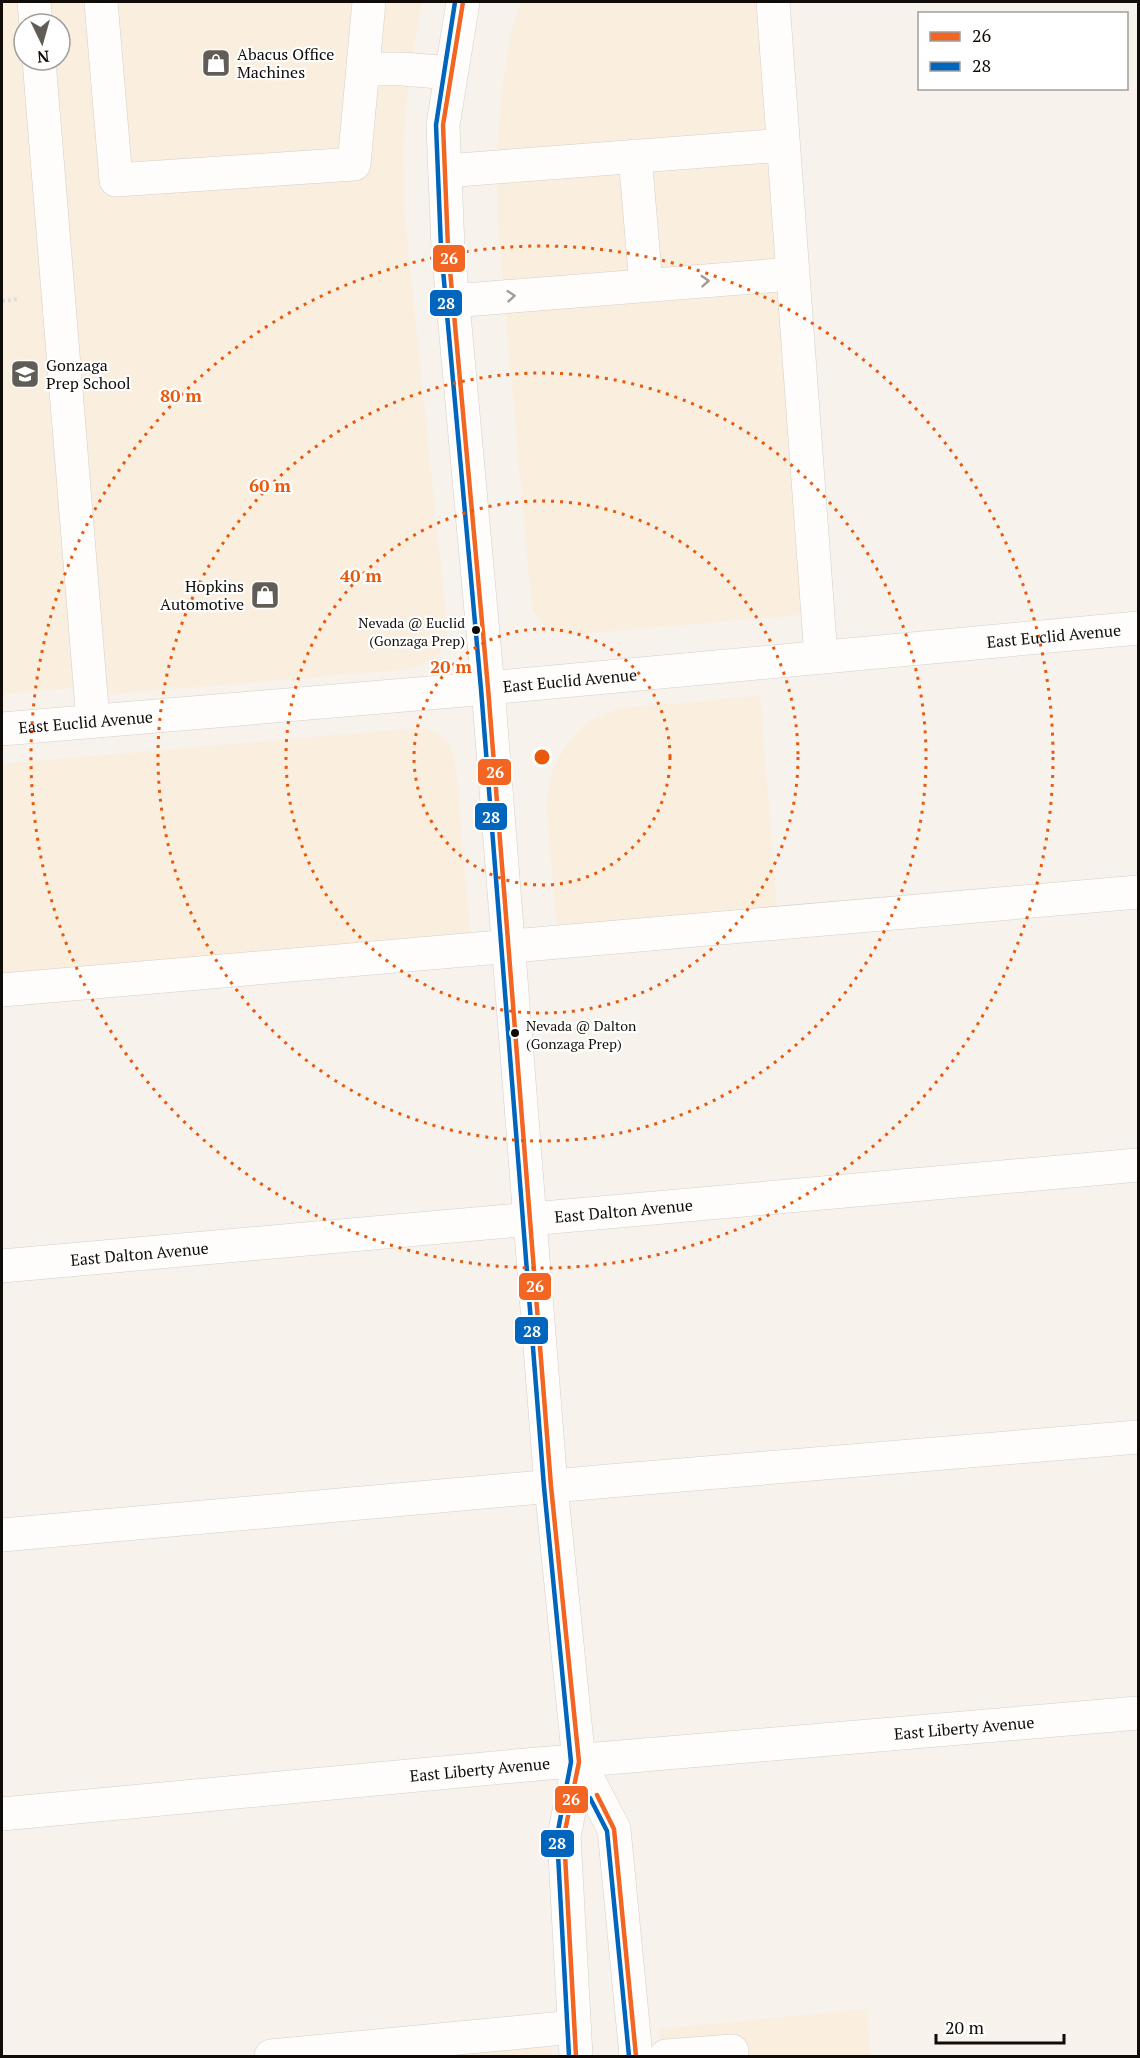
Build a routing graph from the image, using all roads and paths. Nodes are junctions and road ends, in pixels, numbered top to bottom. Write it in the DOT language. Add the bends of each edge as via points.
graph roads {
  1 [pos="101,2"];
  2 [pos="369,2"];
  3 [pos="463,2"];
  4 [pos="772,2"];
  5 [pos="363,69"];
  6 [pos="40,72"];
  7 [pos="451,73"];
  8 [pos="783,146"];
  9 [pos="635,156"];
  10 [pos="445,171"];
  11 [pos="792,274"];
  12 [pos="646,285"];
  13 [pos="452,301"];
  14 [pos="1138,628"];
  15 [pos="821,657"];
  16 [pos="488,688"];
  17 [pos="93,721"];
  18 [pos="2,729"];
  19 [pos="1138,892"];
  20 [pos="508,946"];
  21 [pos="2,990"];
  22 [pos="1138,1165"];
  23 [pos="531,1219"];
  24 [pos="2,1266"];
  25 [pos="1138,1437"];
  26 [pos="551,1486"];
  27 [pos="2,1535"];
  28 [pos="1138,1713"];
  29 [pos="579,1762"];
  30 [pos="2,1814"];
  31 [pos="575,2042"];
  32 [pos="271,2056"];
  33 [pos="636,2056"];
  34 [pos="666,2056"];
  35 [pos="732,2056"];
  1 -- 5 [label="street" via="116,180 354,164"];
  2 -- 5 [label="street"];
  3 -- 7 [label="street"];
  4 -- 8 [label="street"];
  5 -- 7 [label="street"];
  6 -- 17 [label="street"];
  7 -- 10 [label="street" via="443,125"];
  8 -- 9 [label="street"];
  8 -- 11 [label="street"];
  9 -- 10 [label="street"];
  9 -- 12 [label="street"];
  10 -- 13 [label="street"];
  12 -- 11 [label="street, one-way"];
  11 -- 15 [label="street"];
  13 -- 12 [label="street, one-way"];
  13 -- 16 [label="street"];
  14 -- 15 [label="street, East Euclid Avenue"];
  15 -- 16 [label="street, East Euclid Avenue"];
  16 -- 17 [label="street, East Euclid Avenue"];
  16 -- 20 [label="street"];
  17 -- 18 [label="street, East Euclid Avenue"];
  19 -- 20 [label="street"];
  20 -- 21 [label="street"];
  20 -- 23 [label="street"];
  22 -- 23 [label="street, East Dalton Avenue"];
  23 -- 24 [label="street, East Dalton Avenue"];
  23 -- 26 [label="street"];
  25 -- 26 [label="street"];
  26 -- 27 [label="street"];
  26 -- 29 [label="street"];
  28 -- 29 [label="street, East Liberty Avenue"];
  29 -- 30 [label="street, East Liberty Avenue"];
  29 -- 31 [label="street" via="564,1836"];
  29 -- 33 [label="street" via="614,1829"];
  31 -- 32 [label="street"];
  34 -- 35 [label="street" via="732,2051"];
}
